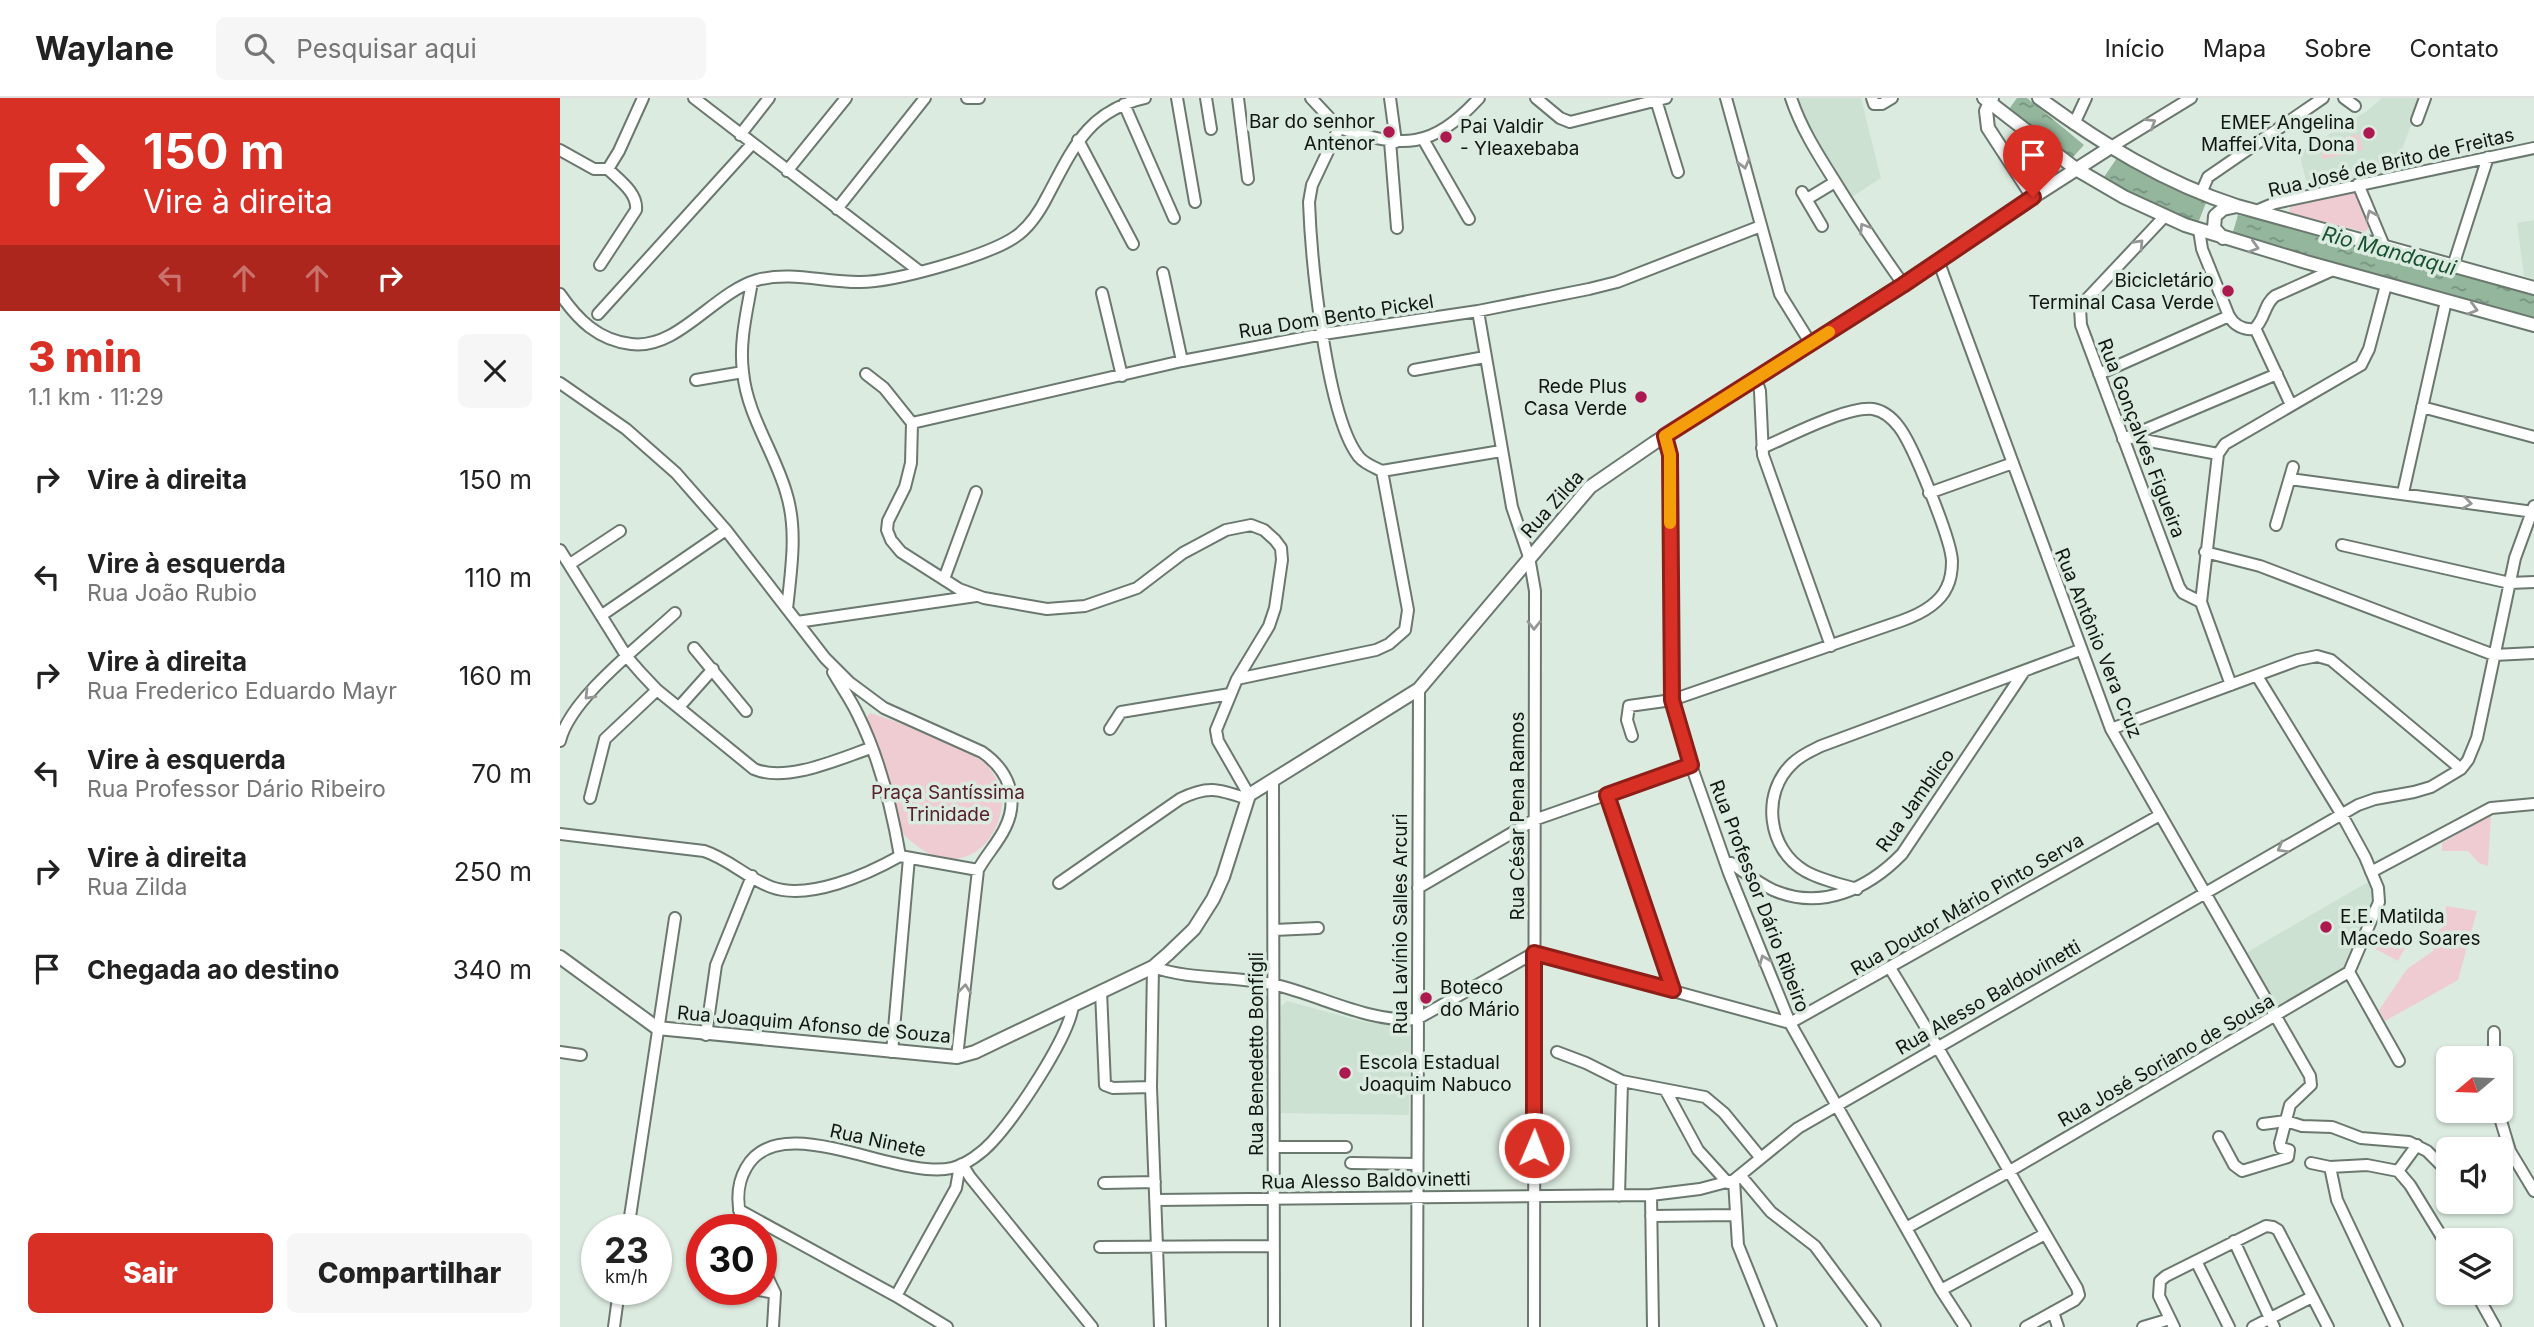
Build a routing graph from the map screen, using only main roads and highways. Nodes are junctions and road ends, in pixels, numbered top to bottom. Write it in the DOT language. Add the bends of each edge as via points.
graph roads {
  1 [pos="2039,98"];
  2 [pos="1988,100"];
  3 [pos="2111,147"];
  4 [pos="2076,169"];
  5 [pos="2033,197"];
  6 [pos="2231,207"];
  7 [pos="2220,236"];
  8 [pos="2534,288"];
  9 [pos="2534,325"];
  10 [pos="560,957"];
  11 [pos="1153,967"];
  1 -- 3 [label="main road"];
  2 -- 4 [label="main road"];
  2 -- 5 [label="main road" via="1988,128"];
  3 -- 4 [label="main road, Rua Zilda"];
  3 -- 6 [label="main road"];
  4 -- 5 [label="main road, Rua Zilda"];
  4 -- 7 [label="main road" via="2124,197"];
  5 -- 11 [label="main road, Rua Zilda" via="1590,487 1419,690 1249,797 1212,902 1194,929"];
  6 -- 7 [label="main road" via="2216,216 2213,224"];
  6 -- 8 [label="main road"];
  7 -- 9 [label="main road, one-way"];
  10 -- 11 [label="main road, Rua Joaquim Afonso de Souza" via="657,1028 957,1057"];
}
